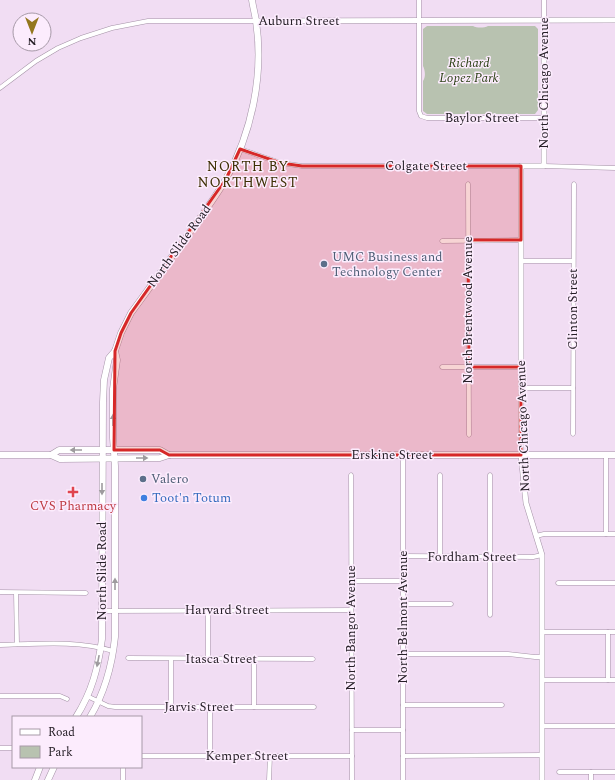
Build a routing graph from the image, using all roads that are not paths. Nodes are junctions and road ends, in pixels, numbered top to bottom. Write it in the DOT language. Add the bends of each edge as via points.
graph roads {
  1 [pos="252,0"];
  2 [pos="419,0"];
  3 [pos="544,0"];
  4 [pos="615,20"];
  5 [pos="256,21"];
  6 [pos="419,21"];
  7 [pos="544,21"];
  8 [pos="0,88"];
  9 [pos="544,118"];
  10 [pos="240,149"];
  11 [pos="521,166"];
  12 [pos="544,166"];
  13 [pos="615,168"];
  14 [pos="468,184"];
  15 [pos="574,184"];
  16 [pos="468,240"];
  17 [pos="521,240"];
  18 [pos="442,241"];
  19 [pos="521,261"];
  20 [pos="573,261"];
  21 [pos="115,351"];
  22 [pos="442,367"];
  23 [pos="469,367"];
  24 [pos="521,367"];
  25 [pos="521,388"];
  26 [pos="573,388"];
  27 [pos="573,434"];
  28 [pos="469,436"];
  29 [pos="102,450"];
  30 [pos="114,450"];
  31 [pos="51,454"];
  32 [pos="0,455"];
  33 [pos="169,455"];
  34 [pos="403,455"];
  35 [pos="521,455"];
  36 [pos="606,455"];
  37 [pos="615,455"];
  38 [pos="114,458"];
  39 [pos="102,459"];
  40 [pos="440,474"];
  41 [pos="351,475"];
  42 [pos="490,475"];
  43 [pos="606,534"];
  44 [pos="615,534"];
  45 [pos="536,536"];
  46 [pos="102,543"];
  47 [pos="115,543"];
  48 [pos="542,555"];
  49 [pos="403,556"];
  50 [pos="440,556"];
  51 [pos="491,556"];
  52 [pos="351,581"];
  53 [pos="403,581"];
  54 [pos="558,583"];
  55 [pos="615,583"];
  56 [pos="0,592"];
  57 [pos="16,592"];
  58 [pos="86,593"];
  59 [pos="403,604"];
  60 [pos="451,604"];
  61 [pos="208,610"];
  62 [pos="351,610"];
  63 [pos="102,611"];
  64 [pos="115,611"];
  65 [pos="490,615"];
  66 [pos="542,632"];
  67 [pos="608,632"];
  68 [pos="615,632"];
  69 [pos="17,644"];
  70 [pos="0,645"];
  71 [pos="101,647"];
  72 [pos="113,651"];
  73 [pos="403,654"];
  74 [pos="542,657"];
  75 [pos="128,658"];
  76 [pos="171,659"];
  77 [pos="208,659"];
  78 [pos="254,659"];
  79 [pos="313,659"];
  80 [pos="542,680"];
  81 [pos="608,680"];
  82 [pos="615,680"];
  83 [pos="0,696"];
  84 [pos="87,696"];
  85 [pos="67,699"];
  86 [pos="99,701"];
  87 [pos="403,705"];
  88 [pos="502,705"];
  89 [pos="171,706"];
  90 [pos="210,706"];
  91 [pos="254,707"];
  92 [pos="314,707"];
  93 [pos="77,716"];
  94 [pos="91,716"];
  95 [pos="542,726"];
  96 [pos="615,726"];
  97 [pos="352,730"];
  98 [pos="403,730"];
  99 [pos="0,748"];
  100 [pos="12,748"];
  101 [pos="542,755"];
  102 [pos="142,756"];
  103 [pos="210,756"];
  104 [pos="270,756"];
  105 [pos="352,756"];
  106 [pos="403,756"];
  107 [pos="40,768"];
  108 [pos="54,768"];
  109 [pos="123,768"];
  110 [pos="559,772"];
  111 [pos="591,772"];
  112 [pos="615,772"];
  113 [pos="34,780"];
  114 [pos="48,780"];
  115 [pos="123,780"];
  116 [pos="270,780"];
  117 [pos="352,780"];
  118 [pos="403,780"];
  119 [pos="542,780"];
  120 [pos="591,780"];
  1 -- 5 [label="main road, North Slide Road"];
  2 -- 6 [label="street"];
  3 -- 7 [label="street, North Chicago Avenue"];
  4 -- 7 [label="street, Auburn Street"];
  5 -- 6 [label="street, Auburn Street"];
  5 -- 8 [label="street, Auburn Street" via="148,21 112,28 58,48"];
  5 -- 10 [label="main road, North Slide Road" via="256,90"];
  6 -- 7 [label="street, Auburn Street"];
  6 -- 9 [label="street, Baylor Street" via="421,116"];
  7 -- 9 [label="street, North Chicago Avenue"];
  9 -- 12 [label="street, North Chicago Avenue"];
  10 -- 11 [label="street, Colgate Street" via="294,166"];
  10 -- 21 [label="main road, North Slide Road" via="226,180 131,313"];
  11 -- 12 [label="street, Colgate Street"];
  11 -- 17 [label="street, North Chicago Avenue"];
  12 -- 13 [label="street, Colgate Street"];
  14 -- 16 [label="street, North Brentwood Avenue"];
  15 -- 20 [label="street, Clinton Street"];
  16 -- 17 [label="street"];
  16 -- 18 [label="street"];
  16 -- 23 [label="street, North Brentwood Avenue"];
  17 -- 19 [label="street, North Chicago Avenue"];
  19 -- 20 [label="street"];
  19 -- 24 [label="street, North Chicago Avenue"];
  20 -- 26 [label="street, Clinton Street"];
  21 -- 29 [label="main road, North Slide Road" via="109,358 103,386"];
  30 -- 21 [label="main road, North Slide Road, one-way" via="113,389 117,360"];
  22 -- 23 [label="street"];
  23 -- 24 [label="street"];
  23 -- 28 [label="street, North Brentwood Avenue"];
  24 -- 25 [label="street, North Chicago Avenue"];
  25 -- 26 [label="street"];
  25 -- 35 [label="street, North Chicago Avenue"];
  26 -- 27 [label="street, Clinton Street"];
  29 -- 30 [label="main road, Erskine Street"];
  29 -- 31 [label="main road, Erskine Street, one-way" via="60,450"];
  29 -- 39 [label="main road, North Slide Road"];
  30 -- 33 [label="main road, Erskine Street" via="160,450"];
  30 -- 38 [label="main road, North Slide Road"];
  31 -- 32 [label="main road, Erskine Street"];
  31 -- 39 [label="main road, Erskine Street" via="60,459"];
  33 -- 34 [label="main road, Erskine Street"];
  38 -- 33 [label="main road, Erskine Street, one-way" via="160,458"];
  34 -- 35 [label="main road, Erskine Street"];
  34 -- 49 [label="street, North Belmont Avenue"];
  35 -- 36 [label="main road, Erskine Street"];
  35 -- 45 [label="street, North Chicago Avenue" via="526,503"];
  36 -- 37 [label="main road, Erskine Street"];
  36 -- 43 [label="street"];
  38 -- 39 [label="main road, Erskine Street"];
  38 -- 47 [label="main road, North Slide Road"];
  39 -- 46 [label="main road, North Slide Road, one-way"];
  40 -- 50 [label="street"];
  41 -- 52 [label="street, North Bangor Avenue"];
  42 -- 51 [label="street"];
  43 -- 44 [label="street"];
  43 -- 45 [label="street"];
  45 -- 48 [label="street, North Chicago Avenue"];
  46 -- 47 [label="main road"];
  46 -- 63 [label="main road, North Slide Road"];
  64 -- 47 [label="main road, North Slide Road, one-way"];
  48 -- 51 [label="street, Fordham Street"];
  48 -- 66 [label="street, North Chicago Avenue"];
  49 -- 50 [label="street, Fordham Street"];
  49 -- 53 [label="street, North Belmont Avenue"];
  50 -- 51 [label="street, Fordham Street"];
  51 -- 65 [label="street"];
  52 -- 53 [label="street"];
  52 -- 62 [label="street, North Bangor Avenue"];
  53 -- 59 [label="street, North Belmont Avenue"];
  54 -- 55 [label="street"];
  56 -- 57 [label="street"];
  57 -- 58 [label="street"];
  57 -- 69 [label="street"];
  59 -- 60 [label="street"];
  59 -- 73 [label="street, North Belmont Avenue"];
  61 -- 62 [label="street, Harvard Street"];
  61 -- 64 [label="street, Harvard Street"];
  61 -- 77 [label="street"];
  62 -- 97 [label="street, North Bangor Avenue"];
  63 -- 64 [label="street, Harvard Street"];
  63 -- 71 [label="main road, North Slide Road"];
  64 -- 72 [label="main road, North Slide Road"];
  66 -- 67 [label="street"];
  66 -- 74 [label="street, North Chicago Avenue"];
  67 -- 68 [label="street"];
  67 -- 81 [label="street"];
  69 -- 70 [label="street"];
  69 -- 71 [label="street" via="77,644"];
  71 -- 72 [label="street"];
  71 -- 84 [label="main road, North Slide Road, one-way" via="95,677"];
  72 -- 86 [label="main road, North Slide Road"];
  73 -- 74 [label="street" via="508,654"];
  73 -- 87 [label="street, North Belmont Avenue"];
  74 -- 80 [label="street, North Chicago Avenue"];
  75 -- 76 [label="street, Itasca Street"];
  76 -- 77 [label="street, Itasca Street"];
  76 -- 89 [label="street"];
  77 -- 78 [label="street, Itasca Street"];
  78 -- 79 [label="street, Itasca Street"];
  78 -- 91 [label="street"];
  80 -- 81 [label="street"];
  80 -- 95 [label="street, North Chicago Avenue"];
  81 -- 82 [label="street"];
  83 -- 85 [label="street" via="60,696"];
  84 -- 86 [label="street, Jarvis Street"];
  84 -- 93 [label="main road, North Slide Road"];
  86 -- 89 [label="street, Jarvis Street" via="115,707"];
  86 -- 94 [label="main road, North Slide Road"];
  87 -- 88 [label="street"];
  87 -- 98 [label="street, North Belmont Avenue"];
  89 -- 90 [label="street, Jarvis Street"];
  90 -- 91 [label="street, Jarvis Street"];
  90 -- 103 [label="street"];
  91 -- 92 [label="street, Jarvis Street"];
  95 -- 96 [label="street"];
  95 -- 101 [label="street, North Chicago Avenue"];
  97 -- 98 [label="street"];
  97 -- 105 [label="street, North Bangor Avenue"];
  98 -- 106 [label="street, North Belmont Avenue"];
  99 -- 100 [label="street"];
  101 -- 106 [label="street"];
  101 -- 119 [label="street, North Chicago Avenue"];
  102 -- 103 [label="street, Kemper Street"];
  103 -- 104 [label="street, Kemper Street"];
  104 -- 105 [label="street, Kemper Street"];
  104 -- 116 [label="street"];
  105 -- 117 [label="street, North Bangor Avenue"];
  106 -- 118 [label="street, North Belmont Avenue"];
  107 -- 113 [label="main road"];
  108 -- 114 [label="main road"];
  109 -- 115 [label="street"];
  110 -- 111 [label="street"];
  111 -- 112 [label="street"];
  111 -- 120 [label="street"];
}
